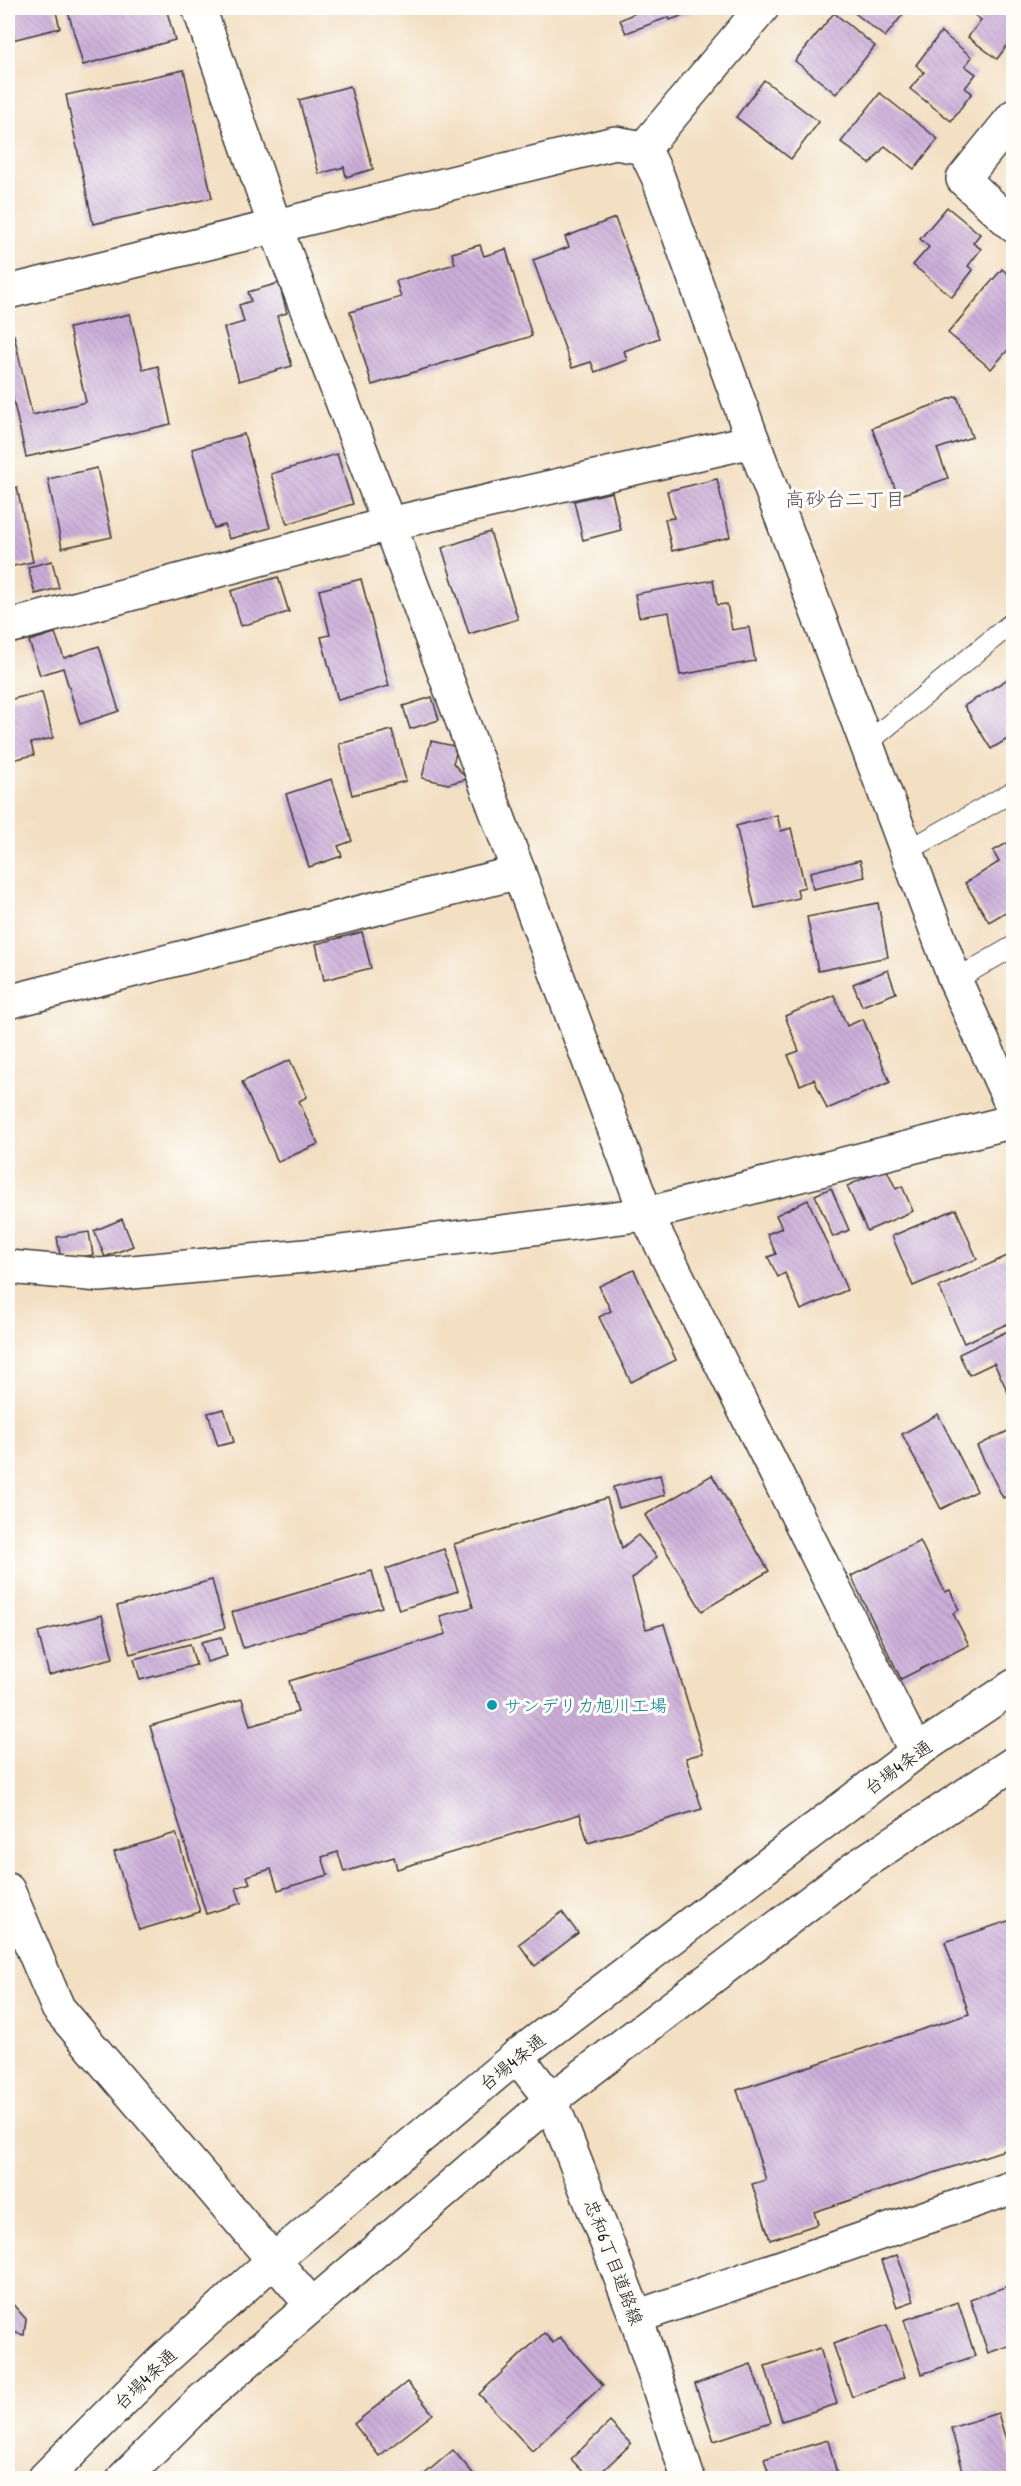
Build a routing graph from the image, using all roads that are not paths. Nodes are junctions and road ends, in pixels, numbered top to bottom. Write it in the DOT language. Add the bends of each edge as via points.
graph roads {
  1 [pos="199,8"];
  2 [pos="762,8"];
  3 [pos="1014,116"];
  4 [pos="644,148"];
  5 [pos="275,226"];
  6 [pos="1014,226"];
  7 [pos="8,292"];
  8 [pos="753,441"];
  9 [pos="389,524"];
  10 [pos="1014,621"];
  11 [pos="8,627"];
  12 [pos="866,744"];
  13 [pos="1014,791"];
  14 [pos="907,851"];
  15 [pos="519,872"];
  16 [pos="1014,946"];
  17 [pos="955,980"];
  18 [pos="8,1002"];
  19 [pos="1014,1110"];
  20 [pos="1014,1120"];
  21 [pos="646,1214"];
  22 [pos="8,1267"];
  23 [pos="1014,1686"];
  24 [pos="916,1752"];
  25 [pos="1014,1763"];
  26 [pos="8,1890"];
  27 [pos="517,2056"];
  28 [pos="551,2100"];
  29 [pos="1014,2187"];
  30 [pos="276,2259"];
  31 [pos="311,2304"];
  32 [pos="636,2317"];
  33 [pos="45,2478"];
  34 [pos="124,2478"];
  35 [pos="688,2478"];
  1 -- 5 [label="main road"];
  2 -- 4 [label="main road"];
  3 -- 6 [label="main road" via="963,179"];
  4 -- 5 [label="main road" via="615,143"];
  4 -- 8 [label="main road" via="658,177"];
  5 -- 7 [label="main road"];
  5 -- 9 [label="main road"];
  8 -- 9 [label="main road"];
  8 -- 12 [label="main road"];
  9 -- 11 [label="main road"];
  9 -- 15 [label="main road"];
  10 -- 12 [label="lane"];
  12 -- 14 [label="main road"];
  13 -- 14 [label="lane"];
  14 -- 17 [label="main road"];
  15 -- 18 [label="main road"];
  15 -- 21 [label="main road"];
  16 -- 17 [label="lane"];
  17 -- 19 [label="main road"];
  20 -- 21 [label="main road"];
  21 -- 22 [label="main road" via="316,1255 100,1275"];
  21 -- 24 [label="main road"];
  23 -- 24 [label="main road, 台場4条通"];
  24 -- 27 [label="main road, 台場4条通"];
  25 -- 28 [label="main road" via="855,1868"];
  26 -- 30 [label="main road" via="58,2008"];
  27 -- 28 [label="main road, 忠和6丁目道路線"];
  27 -- 30 [label="main road, 台場4条通"];
  28 -- 31 [label="main road"];
  28 -- 32 [label="main road, 忠和6丁目道路線"];
  29 -- 32 [label="main road"];
  30 -- 31 [label="main road"];
  30 -- 33 [label="main road, 台場4条通" via="163,2360"];
  31 -- 34 [label="main road" via="202,2400"];
  32 -- 35 [label="main road, 忠和6丁目道路線"];
}
